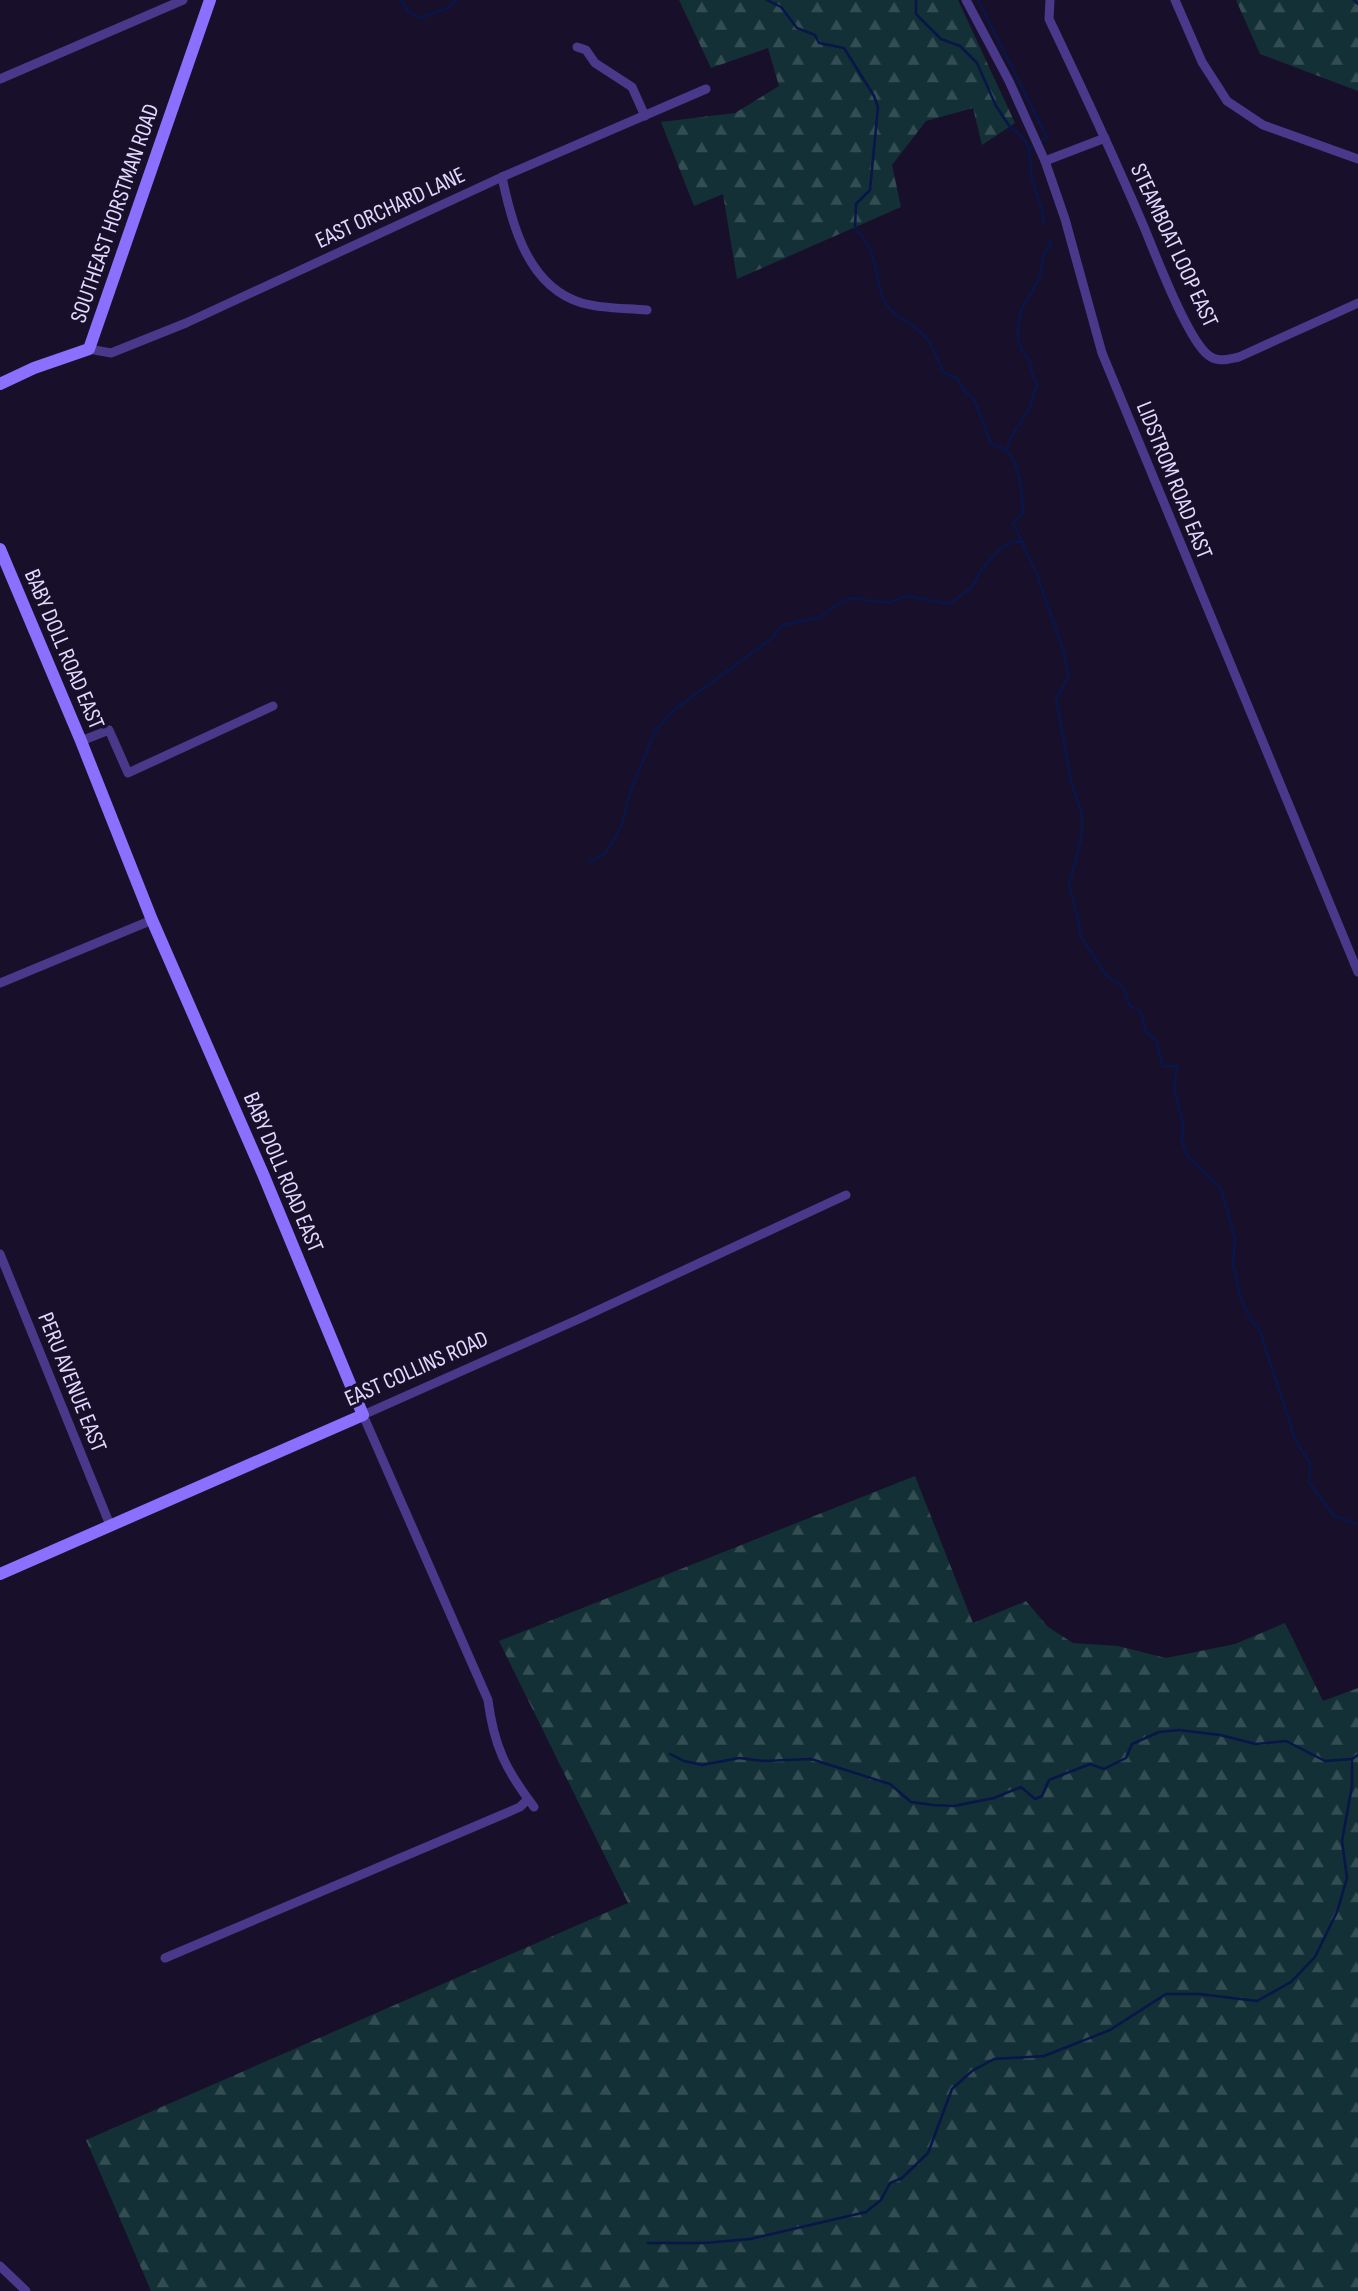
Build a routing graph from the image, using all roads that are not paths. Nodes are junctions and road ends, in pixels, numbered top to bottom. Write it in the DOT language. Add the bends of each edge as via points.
graph roads {
  1 [pos="183,0"];
  2 [pos="209,0"];
  3 [pos="966,0"];
  4 [pos="1050,0"];
  5 [pos="1175,0"];
  6 [pos="577,47"];
  7 [pos="0,79"];
  8 [pos="706,89"];
  9 [pos="645,116"];
  10 [pos="1105,138"];
  11 [pos="1358,159"];
  12 [pos="1045,161"];
  13 [pos="502,177"];
  14 [pos="1358,303"];
  15 [pos="647,310"];
  16 [pos="89,349"];
  17 [pos="0,384"];
  18 [pos="0,549"];
  19 [pos="273,706"];
  20 [pos="81,741"];
  21 [pos="152,920"];
  22 [pos="1358,972"];
  23 [pos="0,982"];
  24 [pos="846,1195"];
  25 [pos="0,1254"];
  26 [pos="363,1415"];
  27 [pos="110,1525"];
  28 [pos="0,1574"];
  29 [pos="528,1798"];
  30 [pos="534,1807"];
  31 [pos="165,1958"];
  32 [pos="0,2266"];
  33 [pos="26,2291"];
  1 -- 7 [label="street"];
  2 -- 16 [label="street, SOUTHEAST HORSTMAN ROAD"];
  3 -- 12 [label="street, LIDSTROM ROAD EAST"];
  4 -- 10 [label="street, STEAMBOAT LOOP EAST" via="1049,19"];
  5 -- 11 [label="street" via="1202,62 1227,101 1263,125"];
  6 -- 9 [label="street" via="632,87"];
  8 -- 9 [label="street, EAST ORCHARD LANE"];
  9 -- 13 [label="street, EAST ORCHARD LANE"];
  10 -- 12 [label="street"];
  10 -- 14 [label="street, STEAMBOAT LOOP EAST" via="1180,310 1208,355 1220,361 1239,357"];
  12 -- 22 [label="street, LIDSTROM ROAD EAST" via="1102,354"];
  13 -- 15 [label="street" via="520,240 536,270 556,290 600,307"];
  13 -- 16 [label="street, EAST ORCHARD LANE" via="186,323 111,353"];
  16 -- 17 [label="street, SOUTHEAST HORSTMAN ROAD"];
  18 -- 20 [label="street, BABY DOLL ROAD EAST"];
  19 -- 20 [label="street" via="128,774 109,730"];
  20 -- 21 [label="street, BABY DOLL ROAD EAST"];
  21 -- 23 [label="street"];
  21 -- 26 [label="street, BABY DOLL ROAD EAST"];
  24 -- 26 [label="street, EAST COLLINS ROAD"];
  25 -- 27 [label="street, PERU AVENUE EAST"];
  26 -- 27 [label="street, EAST COLLINS ROAD"];
  26 -- 29 [label="street, BABY DOLL ROAD EAST" via="488,1700 492,1733 511,1776"];
  27 -- 28 [label="street, EAST COLLINS ROAD"];
  29 -- 30 [label="street, BABY DOLL ROAD EAST"];
  29 -- 31 [label="street" via="520,1807"];
  32 -- 33 [label="street"];
}
